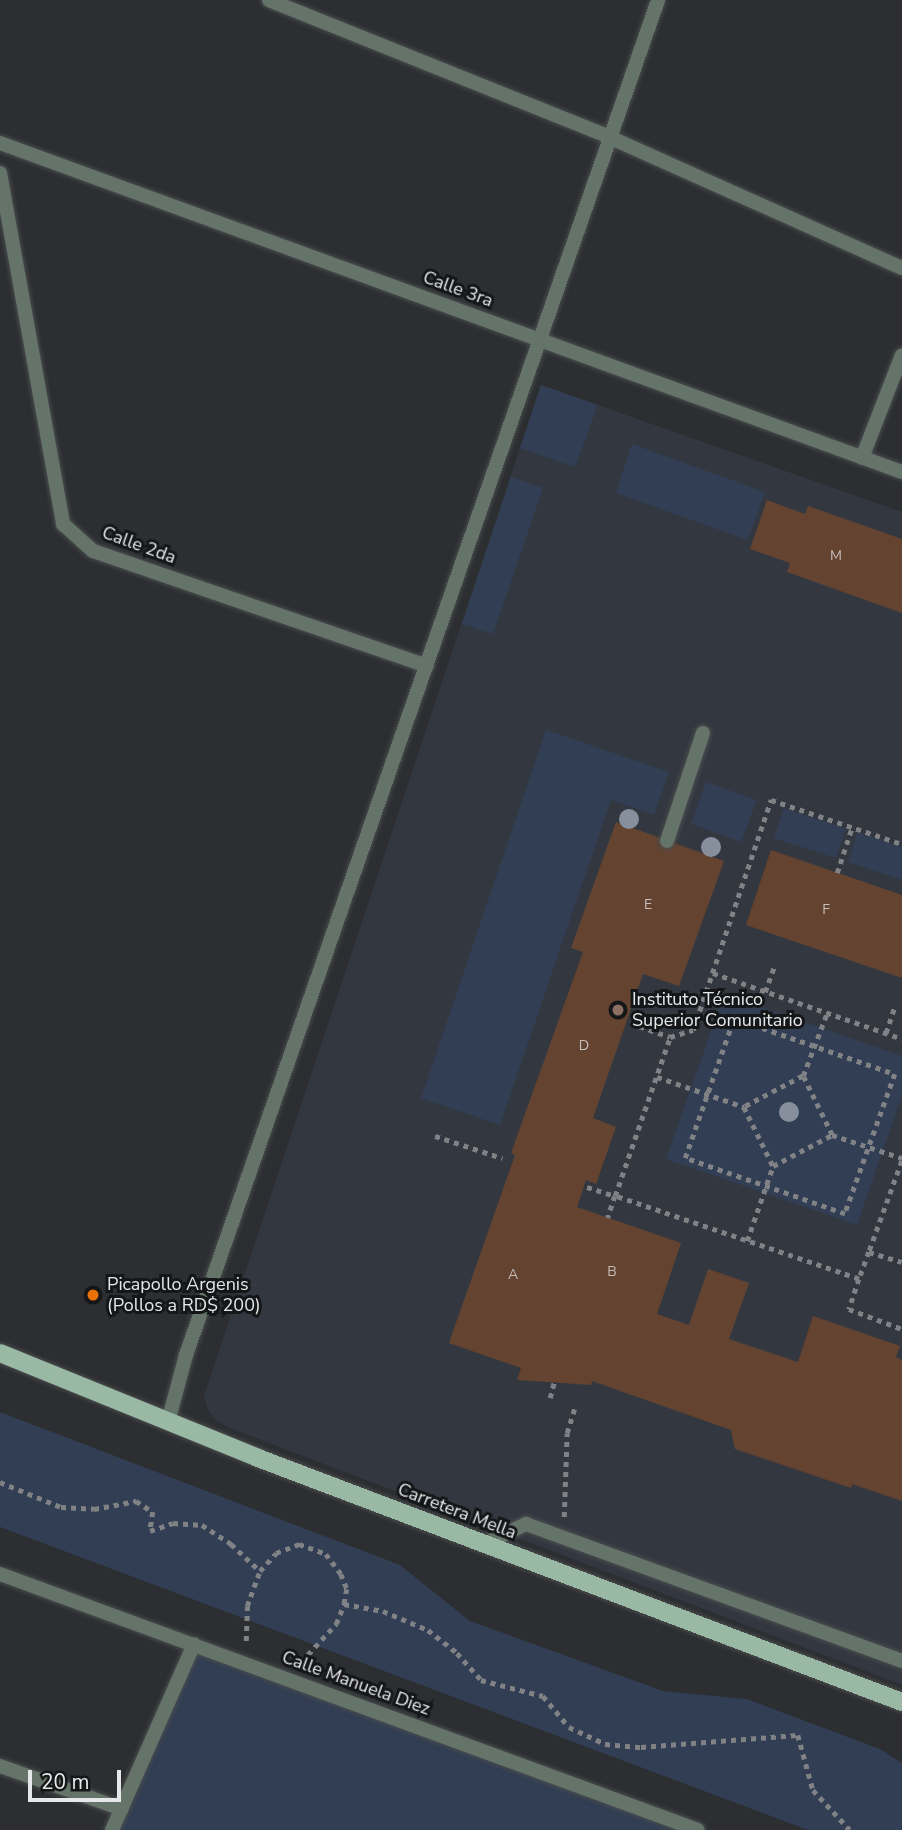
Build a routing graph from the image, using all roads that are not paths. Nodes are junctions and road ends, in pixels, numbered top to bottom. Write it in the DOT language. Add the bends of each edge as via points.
graph roads {
  1 [pos="269,0"];
  2 [pos="657,0"];
  3 [pos="609,137"];
  4 [pos="0,144"];
  5 [pos="0,173"];
  6 [pos="902,268"];
  7 [pos="537,338"];
  8 [pos="902,355"];
  9 [pos="862,458"];
  10 [pos="902,472"];
  11 [pos="427,666"];
  12 [pos="704,733"];
  13 [pos="667,841"];
  14 [pos="0,1353"];
  15 [pos="168,1422"];
  16 [pos="484,1544"];
  17 [pos="0,1574"];
  18 [pos="194,1644"];
  19 [pos="902,1661"];
  20 [pos="902,1702"];
  21 [pos="0,1766"];
  22 [pos="122,1809"];
  23 [pos="112,1830"];
  24 [pos="698,1830"];
  1 -- 3 [label="street"];
  2 -- 3 [label="street"];
  3 -- 6 [label="street"];
  3 -- 7 [label="street"];
  4 -- 7 [label="street, Calle 3ra"];
  5 -- 11 [label="street, Calle 2da" via="63,524 93,551"];
  7 -- 9 [label="street, Calle 3ra"];
  7 -- 11 [label="street"];
  8 -- 9 [label="street"];
  9 -- 10 [label="street, Calle 3ra"];
  11 -- 15 [label="street" via="186,1355"];
  12 -- 13 [label="street"];
  14 -- 15 [label="main road, Carretera Mella"];
  15 -- 16 [label="main road, Carretera Mella"];
  16 -- 19 [label="street" via="526,1524"];
  16 -- 20 [label="main road, Carretera Mella"];
  17 -- 18 [label="street, Calle Manuela Diez"];
  18 -- 22 [label="street"];
  18 -- 24 [label="street, Calle Manuela Diez"];
  21 -- 22 [label="street"];
  22 -- 23 [label="street"];
}
